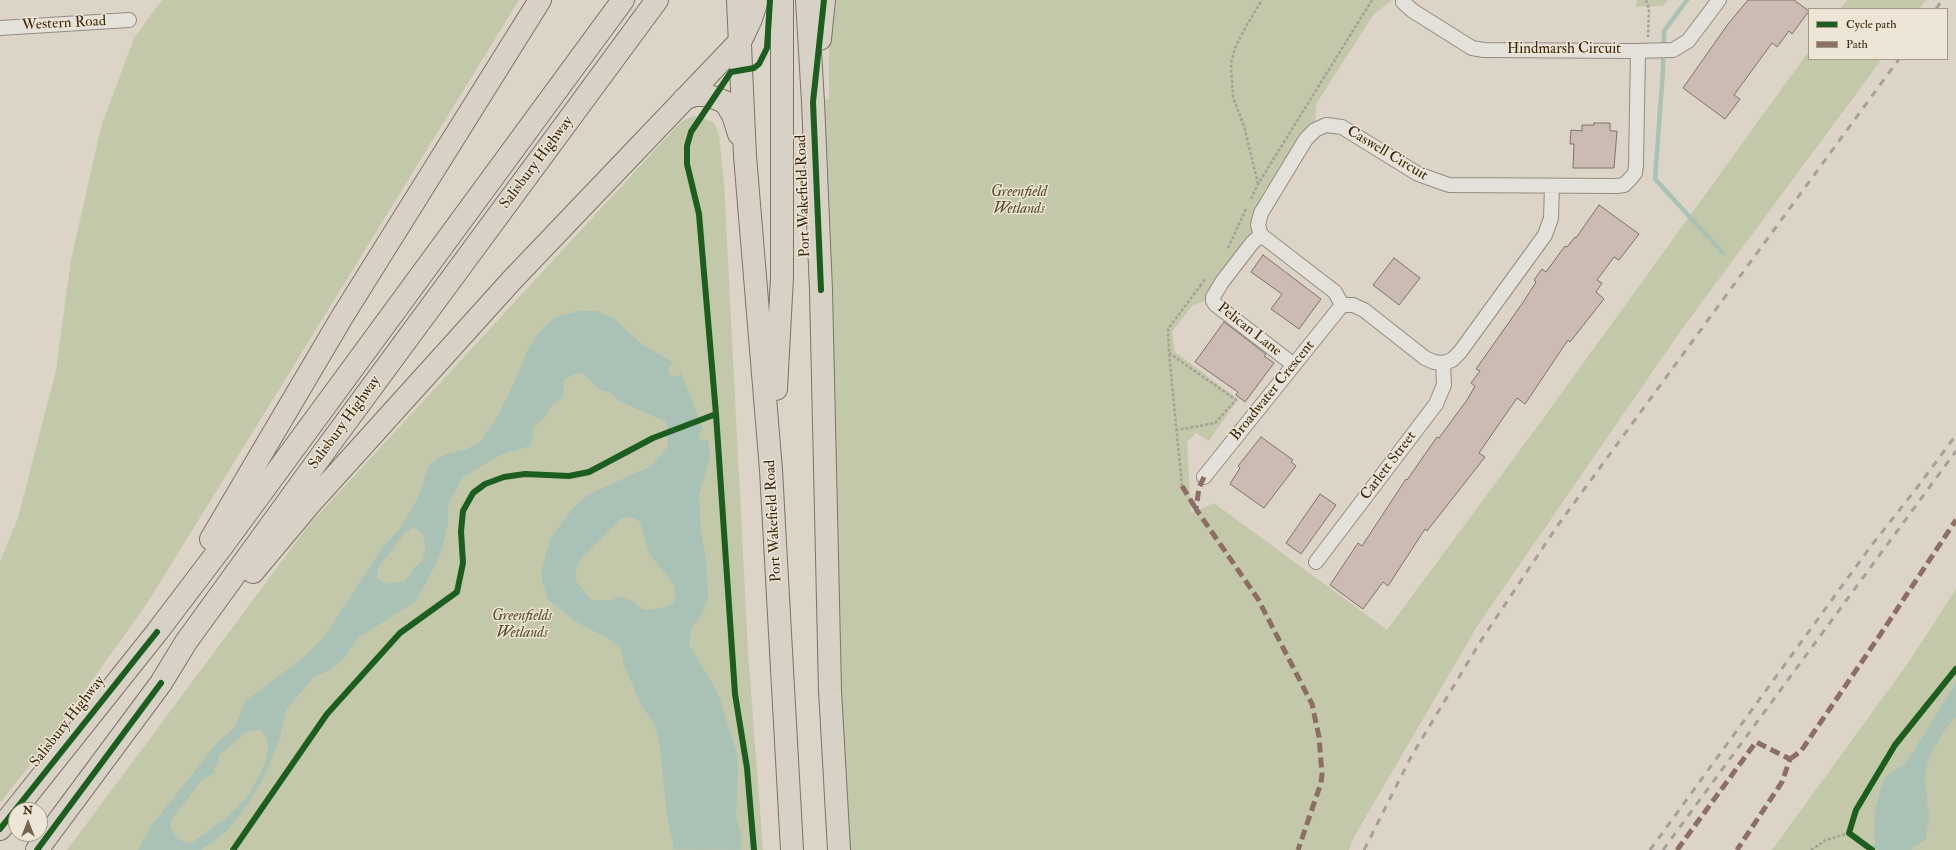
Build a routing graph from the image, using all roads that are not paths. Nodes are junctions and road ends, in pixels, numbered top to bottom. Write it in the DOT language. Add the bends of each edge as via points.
graph roads {
  1 [pos="540,0"];
  2 [pos="623,0"];
  3 [pos="657,0"];
  4 [pos="738,0"];
  5 [pos="757,0"];
  6 [pos="782,0"];
  7 [pos="807,0"];
  8 [pos="824,0"];
  9 [pos="1403,0"];
  10 [pos="1719,0"];
  11 [pos="129,20"];
  12 [pos="0,28"];
  13 [pos="741,40"];
  14 [pos="1640,45"];
  15 [pos="684,99"];
  16 [pos="813,102"];
  17 [pos="745,156"];
  18 [pos="1552,186"];
  19 [pos="1261,235"];
  20 [pos="1342,305"];
  21 [pos="1443,363"];
  22 [pos="1294,365"];
  23 [pos="771,470"];
  24 [pos="1204,477"];
  25 [pos="1316,562"];
  26 [pos="157,632"];
  27 [pos="161,683"];
  28 [pos="0,829"];
  29 [pos="37,850"];
  30 [pos="792,850"];
  31 [pos="839,850"];
  1 -- 26 [label="highway" via="342,317"];
  2 -- 26 [label="highway, Salisbury Highway"];
  3 -- 27 [label="highway, Salisbury Highway" via="329,445 186,642"];
  4 -- 13 [label="highway, Port Wakefield Road"];
  5 -- 13 [label="highway"];
  6 -- 23 [label="highway" via="782,277"];
  7 -- 16 [label="highway, Port Wakefield Road"];
  8 -- 16 [label="highway"];
  9 -- 14 [label="street, Hindmarsh Circuit" via="1413,11 1472,48 1484,50"];
  10 -- 14 [label="street, Hindmarsh Circuit" via="1688,41 1673,50 1653,50"];
  11 -- 12 [label="street, Western Road"];
  13 -- 15 [label="highway"];
  13 -- 17 [label="highway, Port Wakefield Road"];
  14 -- 18 [label="street, Caswell Circuit" via="1636,165 1632,178 1617,186"];
  15 -- 17 [label="highway" via="695,95 707,95 724,102 733,115"];
  15 -- 27 [label="highway" via="512,280 308,506 244,583 199,645"];
  16 -- 31 [label="highway, Port Wakefield Road" via="821,290 830,690"];
  17 -- 23 [label="highway, Port Wakefield Road"];
  18 -- 19 [label="street, Caswell Circuit" via="1460,186 1438,182 1418,174 1342,127 1326,125 1315,130 1306,139 1264,209 1258,225"];
  18 -- 21 [label="street" via="1551,218 1545,235 1460,352 1452,360"];
  19 -- 20 [label="street" via="1335,292"];
  19 -- 22 [label="street, Pelican Lane" via="1252,243 1213,297 1216,305"];
  20 -- 21 [label="street" via="1353,305 1364,310 1426,358"];
  20 -- 22 [label="street, Broadwater Crescent"];
  21 -- 25 [label="street, Carlett Street" via="1444,385 1436,404"];
  22 -- 24 [label="street, Broadwater Crescent"];
  23 -- 30 [label="highway, Port Wakefield Road"];
  26 -- 28 [label="highway, Salisbury Highway"];
  27 -- 29 [label="highway, Salisbury Highway"];
}
